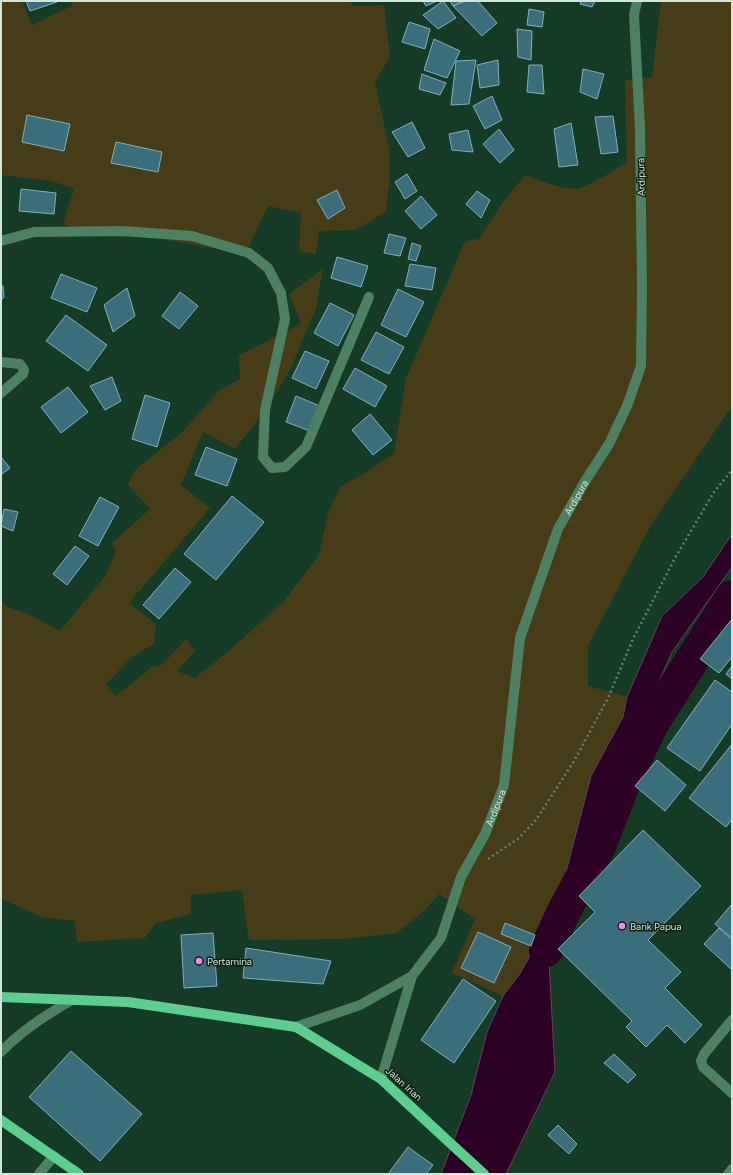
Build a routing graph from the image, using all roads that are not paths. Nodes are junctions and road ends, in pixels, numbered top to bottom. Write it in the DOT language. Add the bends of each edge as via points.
graph roads {
  1 [pos="637,1"];
  2 [pos="1,241"];
  3 [pos="370,297"];
  4 [pos="1,362"];
  5 [pos="1,393"];
  6 [pos="412,976"];
  7 [pos="1,997"];
  8 [pos="72,1000"];
  9 [pos="732,1020"];
  10 [pos="296,1027"];
  11 [pos="1,1052"];
  12 [pos="381,1078"];
  13 [pos="732,1093"];
  14 [pos="1,1120"];
  15 [pos="54,1156"];
  16 [pos="732,1169"];
  17 [pos="39,1174"];
  18 [pos="79,1174"];
  19 [pos="484,1174"];
  20 [pos="728,1174"];
  1 -- 6 [label="street, Ardipura" via="634,15 640,128 641,366 627,406 609,444 558,529 520,638 504,785 485,834 461,877 441,938"];
  2 -- 3 [label="street" via="34,232 122,231 192,236 250,253 268,268 281,293 285,319 265,410 263,457 272,468 285,467 306,447"];
  4 -- 5 [label="street" via="20,364 24,370 23,374"];
  6 -- 10 [label="street, Ardipura" via="360,1004"];
  6 -- 12 [label="street, Ardipura"];
  7 -- 8 [label="main road"];
  8 -- 10 [label="main road" via="128,1002"];
  8 -- 11 [label="street" via="14,1038"];
  9 -- 13 [label="street" via="701,1061 703,1066"];
  10 -- 12 [label="main road, Jalan Irian"];
  12 -- 19 [label="main road, Jalan Irian"];
  14 -- 15 [label="main road"];
  15 -- 17 [label="street"];
  15 -- 18 [label="main road"];
  16 -- 20 [label="street"];
}
